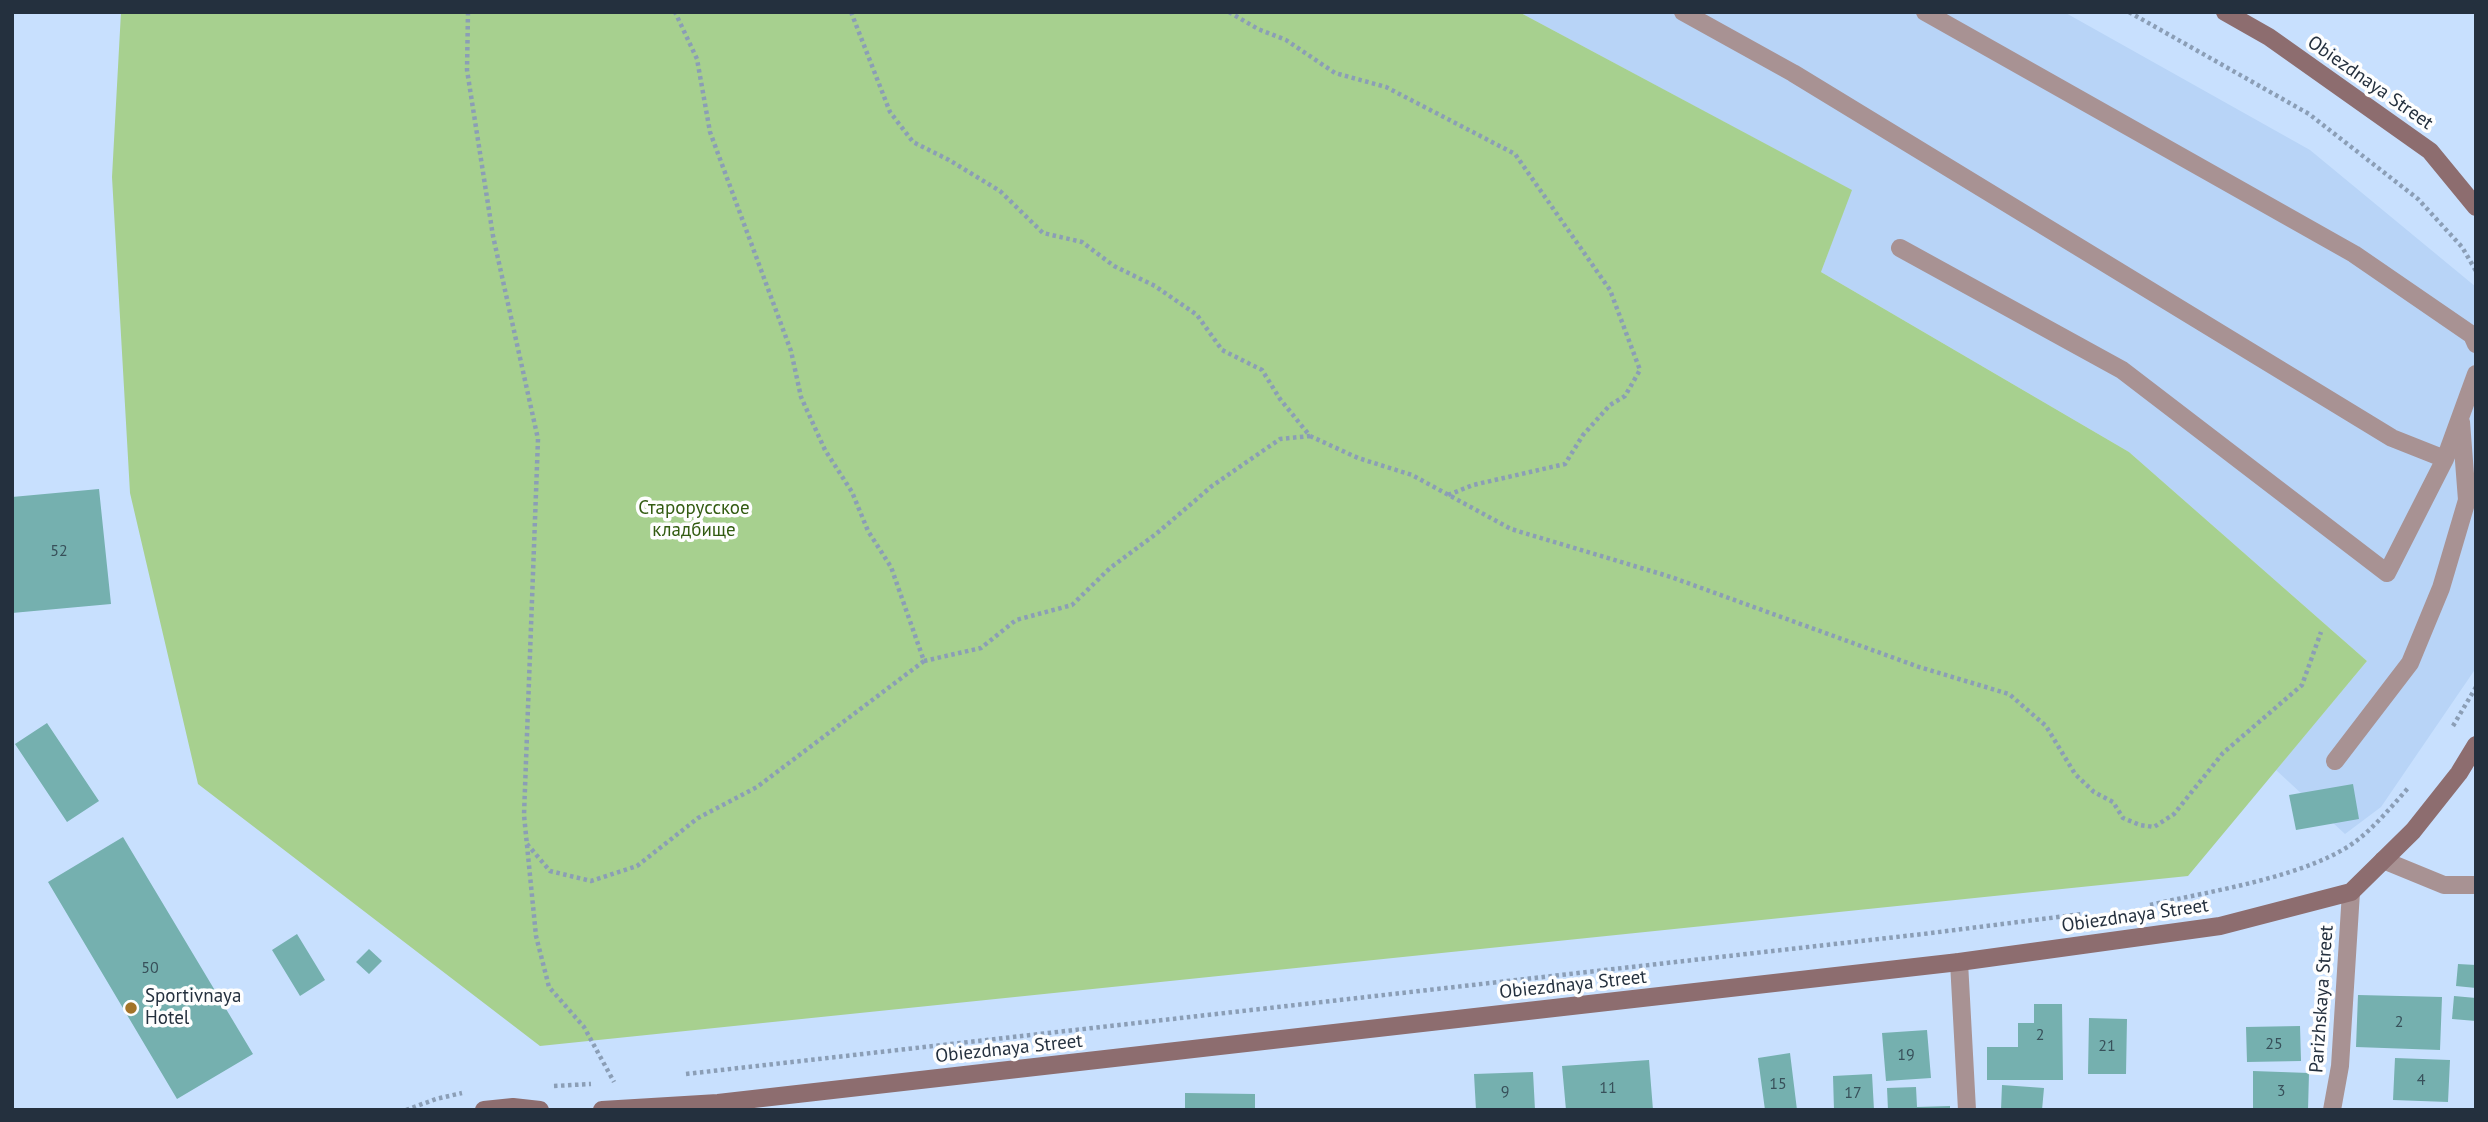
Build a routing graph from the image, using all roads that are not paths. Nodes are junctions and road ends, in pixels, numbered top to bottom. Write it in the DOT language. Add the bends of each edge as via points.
graph roads {
  1 [pos="1683,12"];
  2 [pos="1925,12"];
  3 [pos="2225,12"];
  4 [pos="2475,205"];
  5 [pos="1900,248"];
  6 [pos="2476,344"];
  7 [pos="2476,374"];
  8 [pos="2460,417"];
  9 [pos="2445,459"];
  10 [pos="2476,746"];
  11 [pos="2334,761"];
  12 [pos="2384,860"];
  13 [pos="2476,885"];
  14 [pos="2351,892"];
  15 [pos="1959,962"];
  16 [pos="714,1107"];
  17 [pos="484,1110"];
  18 [pos="540,1110"];
  19 [pos="602,1110"];
  20 [pos="1967,1110"];
  21 [pos="2332,1110"];
  1 -- 9 [label="street" via="1793,73 2392,438"];
  2 -- 6 [label="street" via="2354,254 2472,335"];
  3 -- 4 [label="main road, Obiezdnaya Street" via="2269,37 2430,151"];
  5 -- 9 [label="street" via="2122,370 2388,573"];
  7 -- 8 [label="street"];
  8 -- 9 [label="street"];
  8 -- 11 [label="street" via="2467,499 2441,588 2410,663"];
  10 -- 12 [label="main road, Obiezdnaya Street" via="2413,831"];
  12 -- 13 [label="street" via="2444,885"];
  12 -- 14 [label="main road, Obiezdnaya Street"];
  14 -- 15 [label="main road, Obiezdnaya Street" via="2220,926"];
  14 -- 21 [label="street, Parizhskaya Street" via="2340,1066"];
  15 -- 16 [label="main road, Obiezdnaya Street"];
  15 -- 20 [label="street"];
  16 -- 19 [label="main road, Obiezdnaya Street"];
  17 -- 18 [label="main road"];
}
